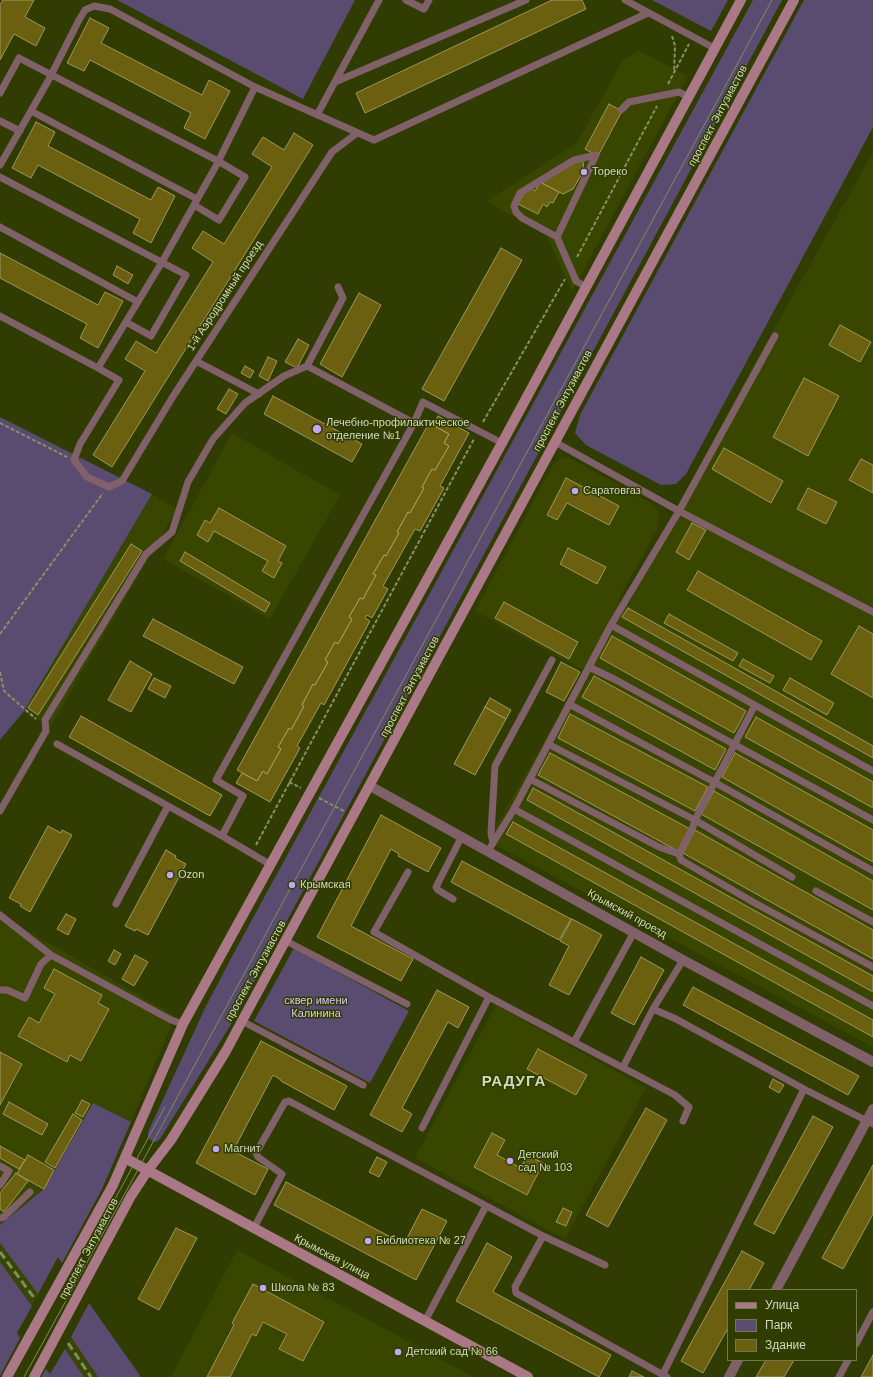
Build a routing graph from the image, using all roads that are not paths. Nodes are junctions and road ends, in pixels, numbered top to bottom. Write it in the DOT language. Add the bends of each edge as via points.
graph roads {
  1 [pos="93,0"];
  2 [pos="379,0"];
  3 [pos="406,0"];
  4 [pos="429,0"];
  5 [pos="509,0"];
  6 [pos="526,0"];
  7 [pos="625,0"];
  8 [pos="741,0"];
  9 [pos="794,0"];
  10 [pos="517,4"];
  11 [pos="110,9"];
  12 [pos="648,12"];
  13 [pos="714,48"];
  14 [pos="51,75"];
  15 [pos="335,82"];
  16 [pos="255,87"];
  17 [pos="0,93"];
  18 [pos="689,97"];
  19 [pos="621,110"];
  20 [pos="31,111"];
  21 [pos="318,115"];
  22 [pos="0,121"];
  23 [pos="20,131"];
  24 [pos="357,133"];
  25 [pos="218,161"];
  26 [pos="0,165"];
  27 [pos="0,177"];
  28 [pos="196,202"];
  29 [pos="0,227"];
  30 [pos="557,237"];
  31 [pos="162,262"];
  32 [pos="338,287"];
  33 [pos="586,287"];
  34 [pos="138,302"];
  35 [pos="0,316"];
  36 [pos="126,322"];
  37 [pos="774,336"];
  38 [pos="196,362"];
  39 [pos="307,366"];
  40 [pos="98,368"];
  41 [pos="259,394"];
  42 [pos="414,423"];
  43 [pos="555,442"];
  44 [pos="502,443"];
  45 [pos="679,511"];
  46 [pos="873,612"];
  47 [pos="611,625"];
  48 [pos="552,660"];
  49 [pos="589,667"];
  50 [pos="569,704"];
  51 [pos="755,705"];
  52 [pos="56,744"];
  53 [pos="548,744"];
  54 [pos="734,744"];
  55 [pos="873,771"];
  56 [pos="530,779"];
  57 [pos="714,782"];
  58 [pos="370,786"];
  59 [pos="168,806"];
  60 [pos="514,809"];
  61 [pos="0,811"];
  62 [pos="695,820"];
  63 [pos="873,820"];
  64 [pos="222,836"];
  65 [pos="462,836"];
  66 [pos="491,847"];
  67 [pos="679,854"];
  68 [pos="270,865"];
  69 [pos="873,871"];
  70 [pos="408,872"];
  71 [pos="792,877"];
  72 [pos="816,891"];
  73 [pos="453,899"];
  74 [pos="116,904"];
  75 [pos="0,916"];
  76 [pos="873,922"];
  77 [pos="634,932"];
  78 [pos="286,941"];
  79 [pos="51,955"];
  80 [pos="683,960"];
  81 [pos="873,967"];
  82 [pos="0,990"];
  83 [pos="489,997"];
  84 [pos="406,1004"];
  85 [pos="873,1006"];
  86 [pos="653,1009"];
  87 [pos="242,1021"];
  88 [pos="183,1024"];
  89 [pos="574,1042"];
  90 [pos="873,1062"];
  91 [pos="623,1067"];
  92 [pos="363,1085"];
  93 [pos="804,1089"];
  94 [pos="873,1109"];
  95 [pos="684,1121"];
  96 [pos="870,1122"];
  97 [pos="422,1128"];
  98 [pos="125,1158"];
  99 [pos="0,1166"];
  100 [pos="148,1170"];
  101 [pos="0,1186"];
  102 [pos="30,1192"];
  103 [pos="486,1206"];
  104 [pos="0,1218"];
  105 [pos="254,1228"];
  106 [pos="543,1236"];
  107 [pos="605,1265"];
  108 [pos="777,1289"];
  109 [pos="873,1312"];
  110 [pos="426,1321"];
  111 [pos="857,1342"];
  112 [pos="737,1361"];
  113 [pos="847,1361"];
  114 [pos="665,1376"];
  115 [pos="7,1377"];
  116 [pos="34,1377"];
  117 [pos="528,1377"];
  118 [pos="728,1377"];
  119 [pos="839,1377"];
  1 -- 11 [label="lane"];
  2 -- 15 [label="lane"];
  3 -- 4 [label="lane" via="424,9"];
  5 -- 10 [label="lane"];
  6 -- 10 [label="lane"];
  7 -- 12 [label="lane"];
  8 -- 13 [label="main road, проспект Энтузиастов"];
  9 -- 43 [label="main road, проспект Энтузиастов"];
  10 -- 15 [label="lane"];
  11 -- 14 [label="lane" via="94,6 85,10"];
  11 -- 16 [label="lane"];
  12 -- 13 [label="lane"];
  12 -- 24 [label="lane" via="374,140"];
  13 -- 18 [label="main road, проспект Энтузиастов"];
  14 -- 17 [label="lane" via="19,58"];
  14 -- 20 [label="lane"];
  14 -- 25 [label="lane"];
  15 -- 21 [label="lane"];
  16 -- 21 [label="lane"];
  16 -- 25 [label="lane"];
  18 -- 19 [label="lane" via="679,92 663,95 629,102"];
  18 -- 33 [label="main road, проспект Энтузиастов"];
  20 -- 23 [label="lane"];
  20 -- 28 [label="lane"];
  21 -- 24 [label="lane"];
  22 -- 23 [label="lane"];
  23 -- 26 [label="lane"];
  24 -- 38 [label="lane, 1-й Аэродромный проезд" via="332,152"];
  25 -- 28 [label="lane"];
  25 -- 28 [label="lane" via="244,177 219,220"];
  27 -- 31 [label="lane"];
  28 -- 31 [label="lane"];
  29 -- 34 [label="lane"];
  30 -- 30 [label="lane" via="560,230 596,155 574,160 520,193 517,199 514,206 522,218"];
  30 -- 33 [label="lane" via="576,281"];
  31 -- 34 [label="lane"];
  31 -- 36 [label="lane" via="186,275 151,336"];
  32 -- 39 [label="lane" via="343,298"];
  33 -- 44 [label="main road, проспект Энтузиастов"];
  34 -- 36 [label="lane"];
  35 -- 40 [label="lane"];
  36 -- 40 [label="lane"];
  37 -- 45 [label="lane"];
  38 -- 40 [label="lane, 1-й Аэродромный проезд" via="122,481 109,487 87,477 74,460 80,444 119,380"];
  38 -- 41 [label="lane"];
  39 -- 41 [label="lane" via="284,376"];
  39 -- 42 [label="lane"];
  41 -- 61 [label="lane" via="245,403 213,439 188,482 172,532 146,554 45,720 46,731"];
  42 -- 44 [label="lane" via="424,402"];
  42 -- 64 [label="lane" via="216,780 243,796"];
  43 -- 45 [label="lane"];
  43 -- 58 [label="main road, проспект Энтузиастов"];
  44 -- 68 [label="main road, проспект Энтузиастов"];
  45 -- 46 [label="lane"];
  45 -- 47 [label="lane"];
  47 -- 49 [label="lane"];
  47 -- 51 [label="lane"];
  48 -- 66 [label="lane" via="495,766"];
  49 -- 50 [label="lane"];
  49 -- 54 [label="lane"];
  50 -- 53 [label="lane"];
  50 -- 57 [label="lane"];
  51 -- 54 [label="lane"];
  51 -- 55 [label="lane"];
  52 -- 59 [label="lane"];
  53 -- 56 [label="lane"];
  53 -- 62 [label="lane"];
  54 -- 57 [label="lane"];
  54 -- 63 [label="lane"];
  56 -- 60 [label="lane"];
  56 -- 67 [label="lane" via="659,847"];
  57 -- 62 [label="lane"];
  57 -- 69 [label="lane"];
  58 -- 65 [label="street, Крымский проезд"];
  58 -- 78 [label="main road, проспект Энтузиастов"];
  59 -- 64 [label="lane"];
  59 -- 74 [label="lane"];
  60 -- 66 [label="lane"];
  60 -- 85 [label="lane"];
  62 -- 67 [label="lane"];
  62 -- 71 [label="lane"];
  64 -- 68 [label="lane"];
  65 -- 66 [label="street, Крымский проезд"];
  65 -- 73 [label="lane" via="436,887"];
  66 -- 77 [label="street, Крымский проезд"];
  67 -- 81 [label="lane" via="681,860 720,883"];
  68 -- 88 [label="main road, проспект Энтузиастов"];
  70 -- 83 [label="lane" via="374,932"];
  72 -- 76 [label="lane"];
  75 -- 79 [label="lane"];
  77 -- 80 [label="street, Крымский проезд"];
  77 -- 89 [label="lane"];
  78 -- 84 [label="lane"];
  78 -- 87 [label="main road, проспект Энтузиастов"];
  79 -- 82 [label="lane" via="41,964 25,998 7,990"];
  79 -- 88 [label="lane" via="171,1020"];
  80 -- 86 [label="lane"];
  80 -- 90 [label="street, Крымский проезд"];
  83 -- 89 [label="lane"];
  83 -- 97 [label="lane"];
  86 -- 91 [label="lane"];
  86 -- 93 [label="lane"];
  87 -- 92 [label="lane"];
  87 -- 100 [label="main road, проспект Энтузиастов" via="171,1140"];
  88 -- 98 [label="main road, проспект Энтузиастов"];
  89 -- 91 [label="lane"];
  91 -- 95 [label="lane" via="675,1095 689,1107"];
  93 -- 96 [label="lane"];
  93 -- 114 [label="lane"];
  94 -- 96 [label="street"];
  96 -- 108 [label="street"];
  98 -- 100 [label="main road, Крымская улица"];
  98 -- 115 [label="main road, проспект Энтузиастов" via="113,1185"];
  99 -- 101 [label="lane" via="8,1171"];
  100 -- 105 [label="main road, Крымская улица"];
  100 -- 116 [label="main road, проспект Энтузиастов"];
  102 -- 104 [label="lane"];
  103 -- 105 [label="lane" via="290,1101 285,1102 256,1153 282,1174"];
  103 -- 106 [label="lane"];
  103 -- 110 [label="lane"];
  105 -- 110 [label="main road, Крымская улица"];
  106 -- 107 [label="lane"];
  106 -- 114 [label="lane" via="515,1287 516,1293"];
  109 -- 111 [label="lane"];
  110 -- 117 [label="main road, Крымская улица"];
  112 -- 118 [label="street"];
  113 -- 119 [label="lane"];
}
